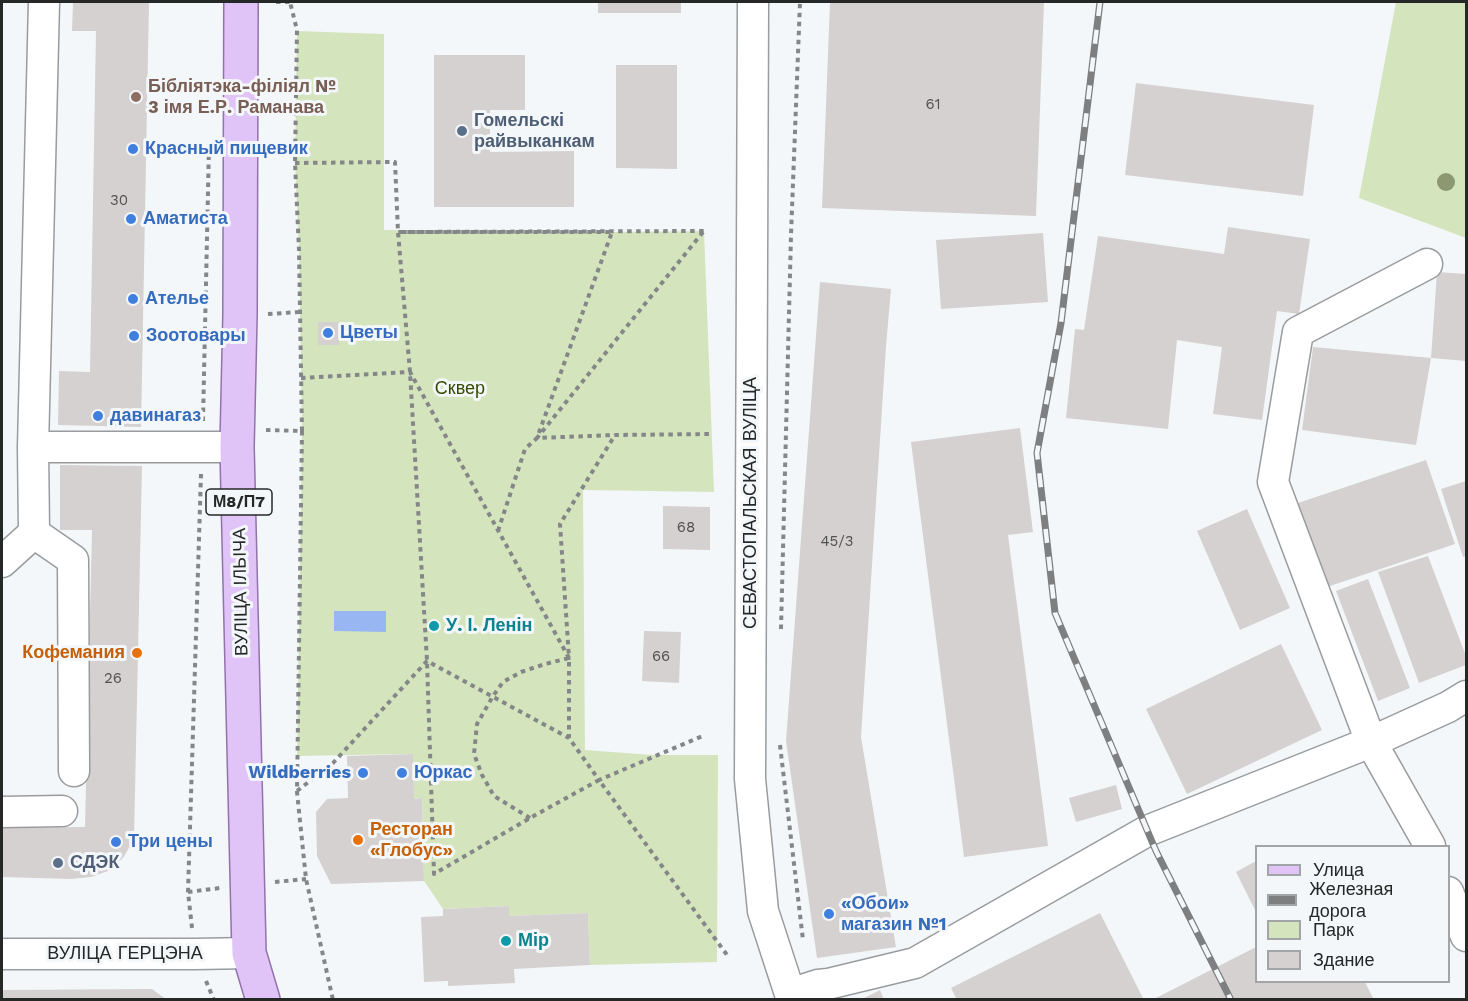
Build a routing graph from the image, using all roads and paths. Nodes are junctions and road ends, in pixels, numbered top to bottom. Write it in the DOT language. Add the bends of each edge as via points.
graph roads {
  1 [pos="44,2"];
  2 [pos="241,2"];
  3 [pos="276,2"];
  4 [pos="290,2"];
  5 [pos="753,2"];
  6 [pos="800,2"];
  7 [pos="295,164"];
  8 [pos="398,232"];
  9 [pos="1427,264"];
  10 [pos="410,372"];
  11 [pos="302,431"];
  12 [pos="712,434"];
  13 [pos="615,435"];
  14 [pos="537,438"];
  15 [pos="33,447"];
  16 [pos="201,447"];
  17 [pos="237,447"];
  18 [pos="498,531"];
  19 [pos="34,533"];
  20 [pos="2,562"];
  21 [pos="780,636"];
  22 [pos="569,658"];
  23 [pos="427,661"];
  24 [pos="493,696"];
  25 [pos="1467,696"];
  26 [pos="705,735"];
  27 [pos="570,738"];
  28 [pos="779,742"];
  29 [pos="1371,742"];
  30 [pos="74,771"];
  31 [pos="599,780"];
  32 [pos="297,792"];
  33 [pos="62,811"];
  34 [pos="2,812"];
  35 [pos="530,818"];
  36 [pos="1429,845"];
  37 [pos="188,892"];
  38 [pos="1450,894"];
  39 [pos="1467,936"];
  40 [pos="803,940"];
  41 [pos="249,952"];
  42 [pos="2,954"];
  43 [pos="727,955"];
  44 [pos="791,997"];
  45 [pos="263,999"];
  46 [pos="333,999"];
  1 -- 15 [label="street"];
  2 -- 17 [label="main road, ВУЛІЦА ІЛЬІЧА / М8/П7"];
  3 -- 4 [label="path"];
  4 -- 7 [label="path" via="297,30"];
  5 -- 44 [label="street, СЕВАСТОПАЛЬСКАЯ ВУЛІЦА" via="750,779 763,911"];
  6 -- 21 [label="path"];
  7 -- 8 [label="path" via="395,162"];
  7 -- 10 [label="path" via="301,378"];
  8 -- 10 [label="path"];
  8 -- 14 [label="path" via="612,232"];
  8 -- 14 [label="path" via="704,231"];
  9 -- 29 [label="street" via="1298,332 1274,482"];
  10 -- 18 [label="path"];
  10 -- 23 [label="path"];
  11 -- 32 [label="path"];
  12 -- 13 [label="path"];
  13 -- 14 [label="path"];
  13 -- 22 [label="path" via="560,524"];
  14 -- 18 [label="path" via="525,449"];
  15 -- 16 [label="street"];
  15 -- 19 [label="street"];
  16 -- 17 [label="street"];
  16 -- 37 [label="path"];
  17 -- 41 [label="main road, ВУЛІЦА ІЛЬІЧА / М8/П7"];
  18 -- 22 [label="path"];
  19 -- 20 [label="street"];
  19 -- 30 [label="street" via="73,560"];
  22 -- 24 [label="path" via="521,672 503,682"];
  22 -- 27 [label="path"];
  23 -- 24 [label="path"];
  23 -- 32 [label="path" via="333,763"];
  23 -- 35 [label="path" via="434,874"];
  24 -- 27 [label="path"];
  24 -- 35 [label="path" via="477,724 474,754 494,795"];
  25 -- 29 [label="street"];
  26 -- 31 [label="path"];
  27 -- 31 [label="path"];
  28 -- 40 [label="path"];
  29 -- 36 [label="street"];
  29 -- 44 [label="street" via="1147,831 915,963 818,985"];
  31 -- 35 [label="path"];
  31 -- 43 [label="path"];
  32 -- 46 [label="path" via="306,879"];
  33 -- 34 [label="street"];
  38 -- 39 [label="street"];
  41 -- 42 [label="street, ВУЛІЦА ГЕРЦЭНА"];
  41 -- 45 [label="main road, ВУЛІЦА ІЛЬІЧА / М8/П7"];
}
